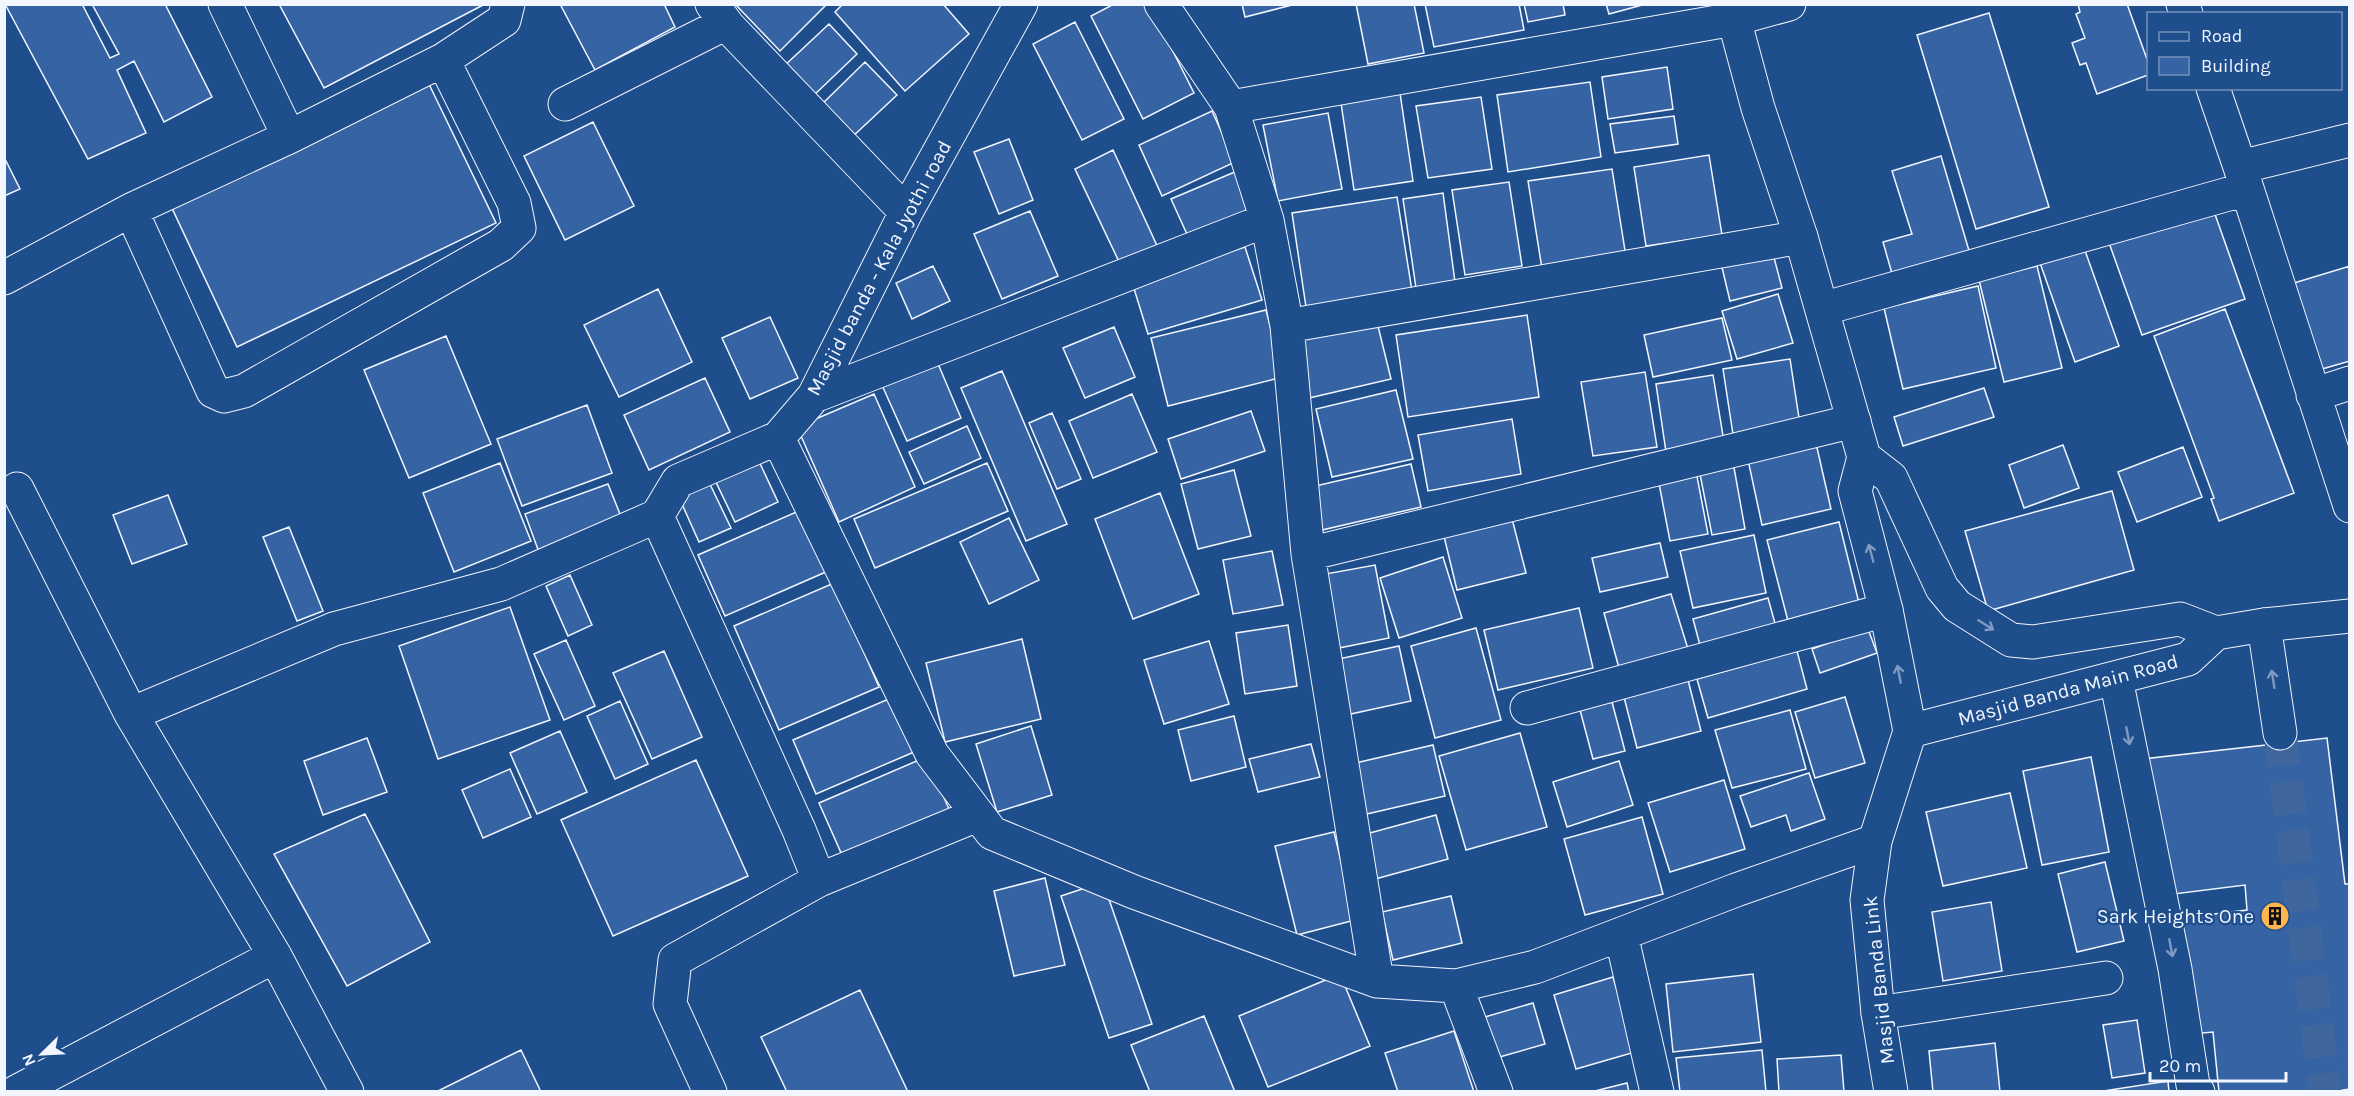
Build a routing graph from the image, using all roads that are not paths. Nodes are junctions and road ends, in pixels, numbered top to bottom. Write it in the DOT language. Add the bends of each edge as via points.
graph roads {
  1 [pos="225,4"];
  2 [pos="508,4"];
  3 [pos="1022,4"];
  4 [pos="1161,4"];
  5 [pos="1789,4"];
  6 [pos="1732,12"];
  7 [pos="719,14"];
  8 [pos="443,60"];
  9 [pos="2214,90"];
  10 [pos="565,104"];
  11 [pos="1231,107"];
  12 [pos="289,137"];
  13 [pos="2349,140"];
  14 [pos="2243,178"];
  15 [pos="131,210"];
  16 [pos="906,212"];
  17 [pos="1267,219"];
  18 [pos="1801,237"];
  19 [pos="4,278"];
  20 [pos="1822,309"];
  21 [pos="1287,326"];
  22 [pos="2349,383"];
  23 [pos="2313,395"];
  24 [pos="814,396"];
  25 [pos="1854,421"];
  26 [pos="778,438"];
  27 [pos="1864,457"];
  28 [pos="17,489"];
  29 [pos="2349,506"];
  30 [pos="657,516"];
  31 [pos="1308,554"];
  32 [pos="1886,610"];
  33 [pos="2349,616"];
  34 [pos="2155,623"];
  35 [pos="2264,625"];
  36 [pos="2216,633"];
  37 [pos="2162,667"];
  38 [pos="2116,679"];
  39 [pos="1527,708"];
  40 [pos="131,714"];
  41 [pos="1910,731"];
  42 [pos="2280,733"];
  43 [pos="977,814"];
  44 [pos="1875,841"];
  45 [pos="819,880"];
  46 [pos="1621,934"];
  47 [pos="274,956"];
  48 [pos="2106,978"];
  49 [pos="1377,981"];
  50 [pos="1456,986"];
  51 [pos="1878,1013"];
  52 [pos="16,1092"];
  53 [pos="347,1092"];
  54 [pos="710,1092"];
  55 [pos="1496,1092"];
  56 [pos="1657,1092"];
  57 [pos="1892,1092"];
  58 [pos="2198,1092"];
  1 -- 12 [label="street"];
  2 -- 8 [label="street" via="504,21"];
  3 -- 16 [label="street, Masjid banda - Kala Jyothi road"];
  4 -- 11 [label="street"];
  5 -- 6 [label="street"];
  6 -- 11 [label="street"];
  6 -- 18 [label="street" via="1758,108"];
  7 -- 10 [label="street"];
  7 -- 16 [label="street"];
  8 -- 12 [label="street"];
  8 -- 15 [label="street" via="514,203 519,228 501,245 244,391 224,396 213,391"];
  9 -- 14 [label="street"];
  11 -- 17 [label="street"];
  12 -- 15 [label="street"];
  13 -- 14 [label="street"];
  14 -- 20 [label="street"];
  14 -- 23 [label="street"];
  15 -- 19 [label="street"];
  16 -- 24 [label="street, Masjid banda - Kala Jyothi road"];
  17 -- 21 [label="street"];
  17 -- 24 [label="street"];
  18 -- 20 [label="street"];
  18 -- 21 [label="street"];
  20 -- 25 [label="street"];
  21 -- 31 [label="street"];
  22 -- 23 [label="street"];
  23 -- 29 [label="street"];
  24 -- 26 [label="street, Masjid banda - Kala Jyothi road"];
  25 -- 27 [label="street"];
  25 -- 31 [label="street"];
  26 -- 30 [label="street, Masjid banda - Kala Jyothi road" via="678,481"];
  26 -- 43 [label="street" via="932,754"];
  32 -- 27 [label="street, one-way" via="1855,491"];
  27 -- 34 [label="street, Masjid Banda Main Road, one-way" via="1891,478 1942,588 1957,606 2001,635 2033,642"];
  28 -- 40 [label="street"];
  30 -- 40 [label="street" via="501,584 334,629"];
  30 -- 45 [label="street"];
  31 -- 49 [label="street"];
  32 -- 39 [label="street"];
  41 -- 32 [label="street, one-way"];
  33 -- 35 [label="street"];
  34 -- 36 [label="street, Masjid Banda Main Road" via="2180,619"];
  34 -- 37 [label="street"];
  35 -- 36 [label="street"];
  42 -- 35 [label="street, one-way"];
  36 -- 37 [label="street, Masjid Banda Main Road" via="2188,659"];
  37 -- 38 [label="street, Masjid Banda Main Road"];
  38 -- 41 [label="street, Masjid Banda Main Road"];
  38 -- 58 [label="street, one-way" via="2175,969 2193,1085"];
  40 -- 47 [label="street"];
  41 -- 44 [label="street, Masjid Banda Link"];
  43 -- 45 [label="street"];
  43 -- 49 [label="street" via="992,833 1003,838 1134,892"];
  44 -- 46 [label="street"];
  44 -- 51 [label="street, Masjid Banda Link" via="1867,900"];
  45 -- 54 [label="street" via="675,960 670,1004"];
  46 -- 50 [label="street" via="1535,966"];
  46 -- 56 [label="street"];
  47 -- 52 [label="street"];
  47 -- 53 [label="street"];
  48 -- 51 [label="street"];
  49 -- 50 [label="street"];
  50 -- 55 [label="street"];
  51 -- 57 [label="street, Masjid Banda Link"];
}
